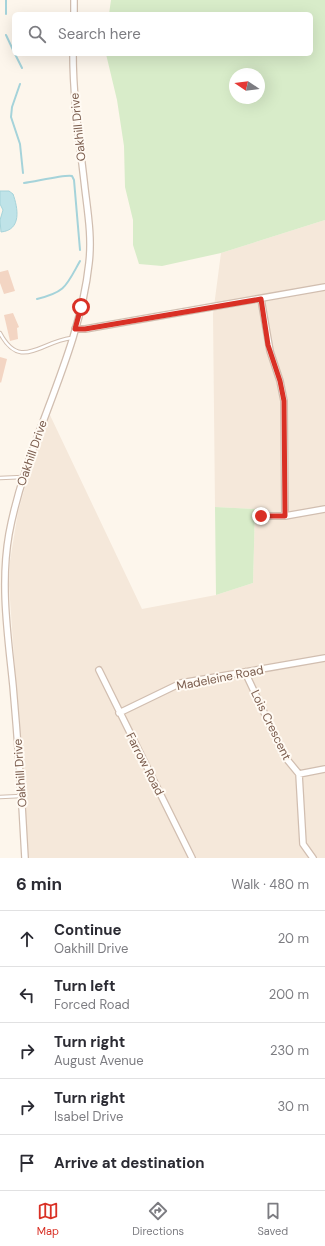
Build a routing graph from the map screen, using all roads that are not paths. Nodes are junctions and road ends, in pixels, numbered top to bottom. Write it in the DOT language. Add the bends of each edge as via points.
graph roads {
  1 [pos="74,0"];
  2 [pos="74,12"];
  3 [pos="73,56"];
  4 [pos="325,287"];
  5 [pos="261,299"];
  6 [pos="75,329"];
  7 [pos="0,333"];
  8 [pos="72,338"];
  9 [pos="23,477"];
  10 [pos="0,478"];
  11 [pos="325,509"];
  12 [pos="261,516"];
  13 [pos="285,516"];
  14 [pos="325,658"];
  15 [pos="99,670"];
  16 [pos="245,672"];
  17 [pos="119,713"];
  18 [pos="325,770"];
  19 [pos="299,774"];
  20 [pos="22,796"];
  21 [pos="0,797"];
  22 [pos="25,858"];
  23 [pos="192,858"];
  24 [pos="313,858"];
  1 -- 2 [label="street"];
  3 -- 6 [label="street, Oakhill Drive" via="75,109 90,244 86,280"];
  4 -- 5 [label="street"];
  5 -- 6 [label="street"];
  5 -- 13 [label="street" via="268,345 284,401"];
  6 -- 8 [label="street, Oakhill Drive"];
  7 -- 8 [label="lane" via="9,347 19,352 28,352"];
  8 -- 9 [label="street, Oakhill Drive"];
  9 -- 10 [label="lane"];
  9 -- 20 [label="street, Oakhill Drive" via="9,537 5,582"];
  11 -- 13 [label="street"];
  12 -- 13 [label="street"];
  14 -- 16 [label="street, Madeleine Road"];
  15 -- 17 [label="street, Farrow Road"];
  16 -- 17 [label="street, Madeleine Road" via="181,683"];
  16 -- 19 [label="street, Lois Crescent" via="285,757"];
  17 -- 23 [label="street, Farrow Road"];
  18 -- 19 [label="street"];
  19 -- 24 [label="street" via="303,844"];
  20 -- 21 [label="lane"];
  20 -- 22 [label="street, Oakhill Drive"];
}
